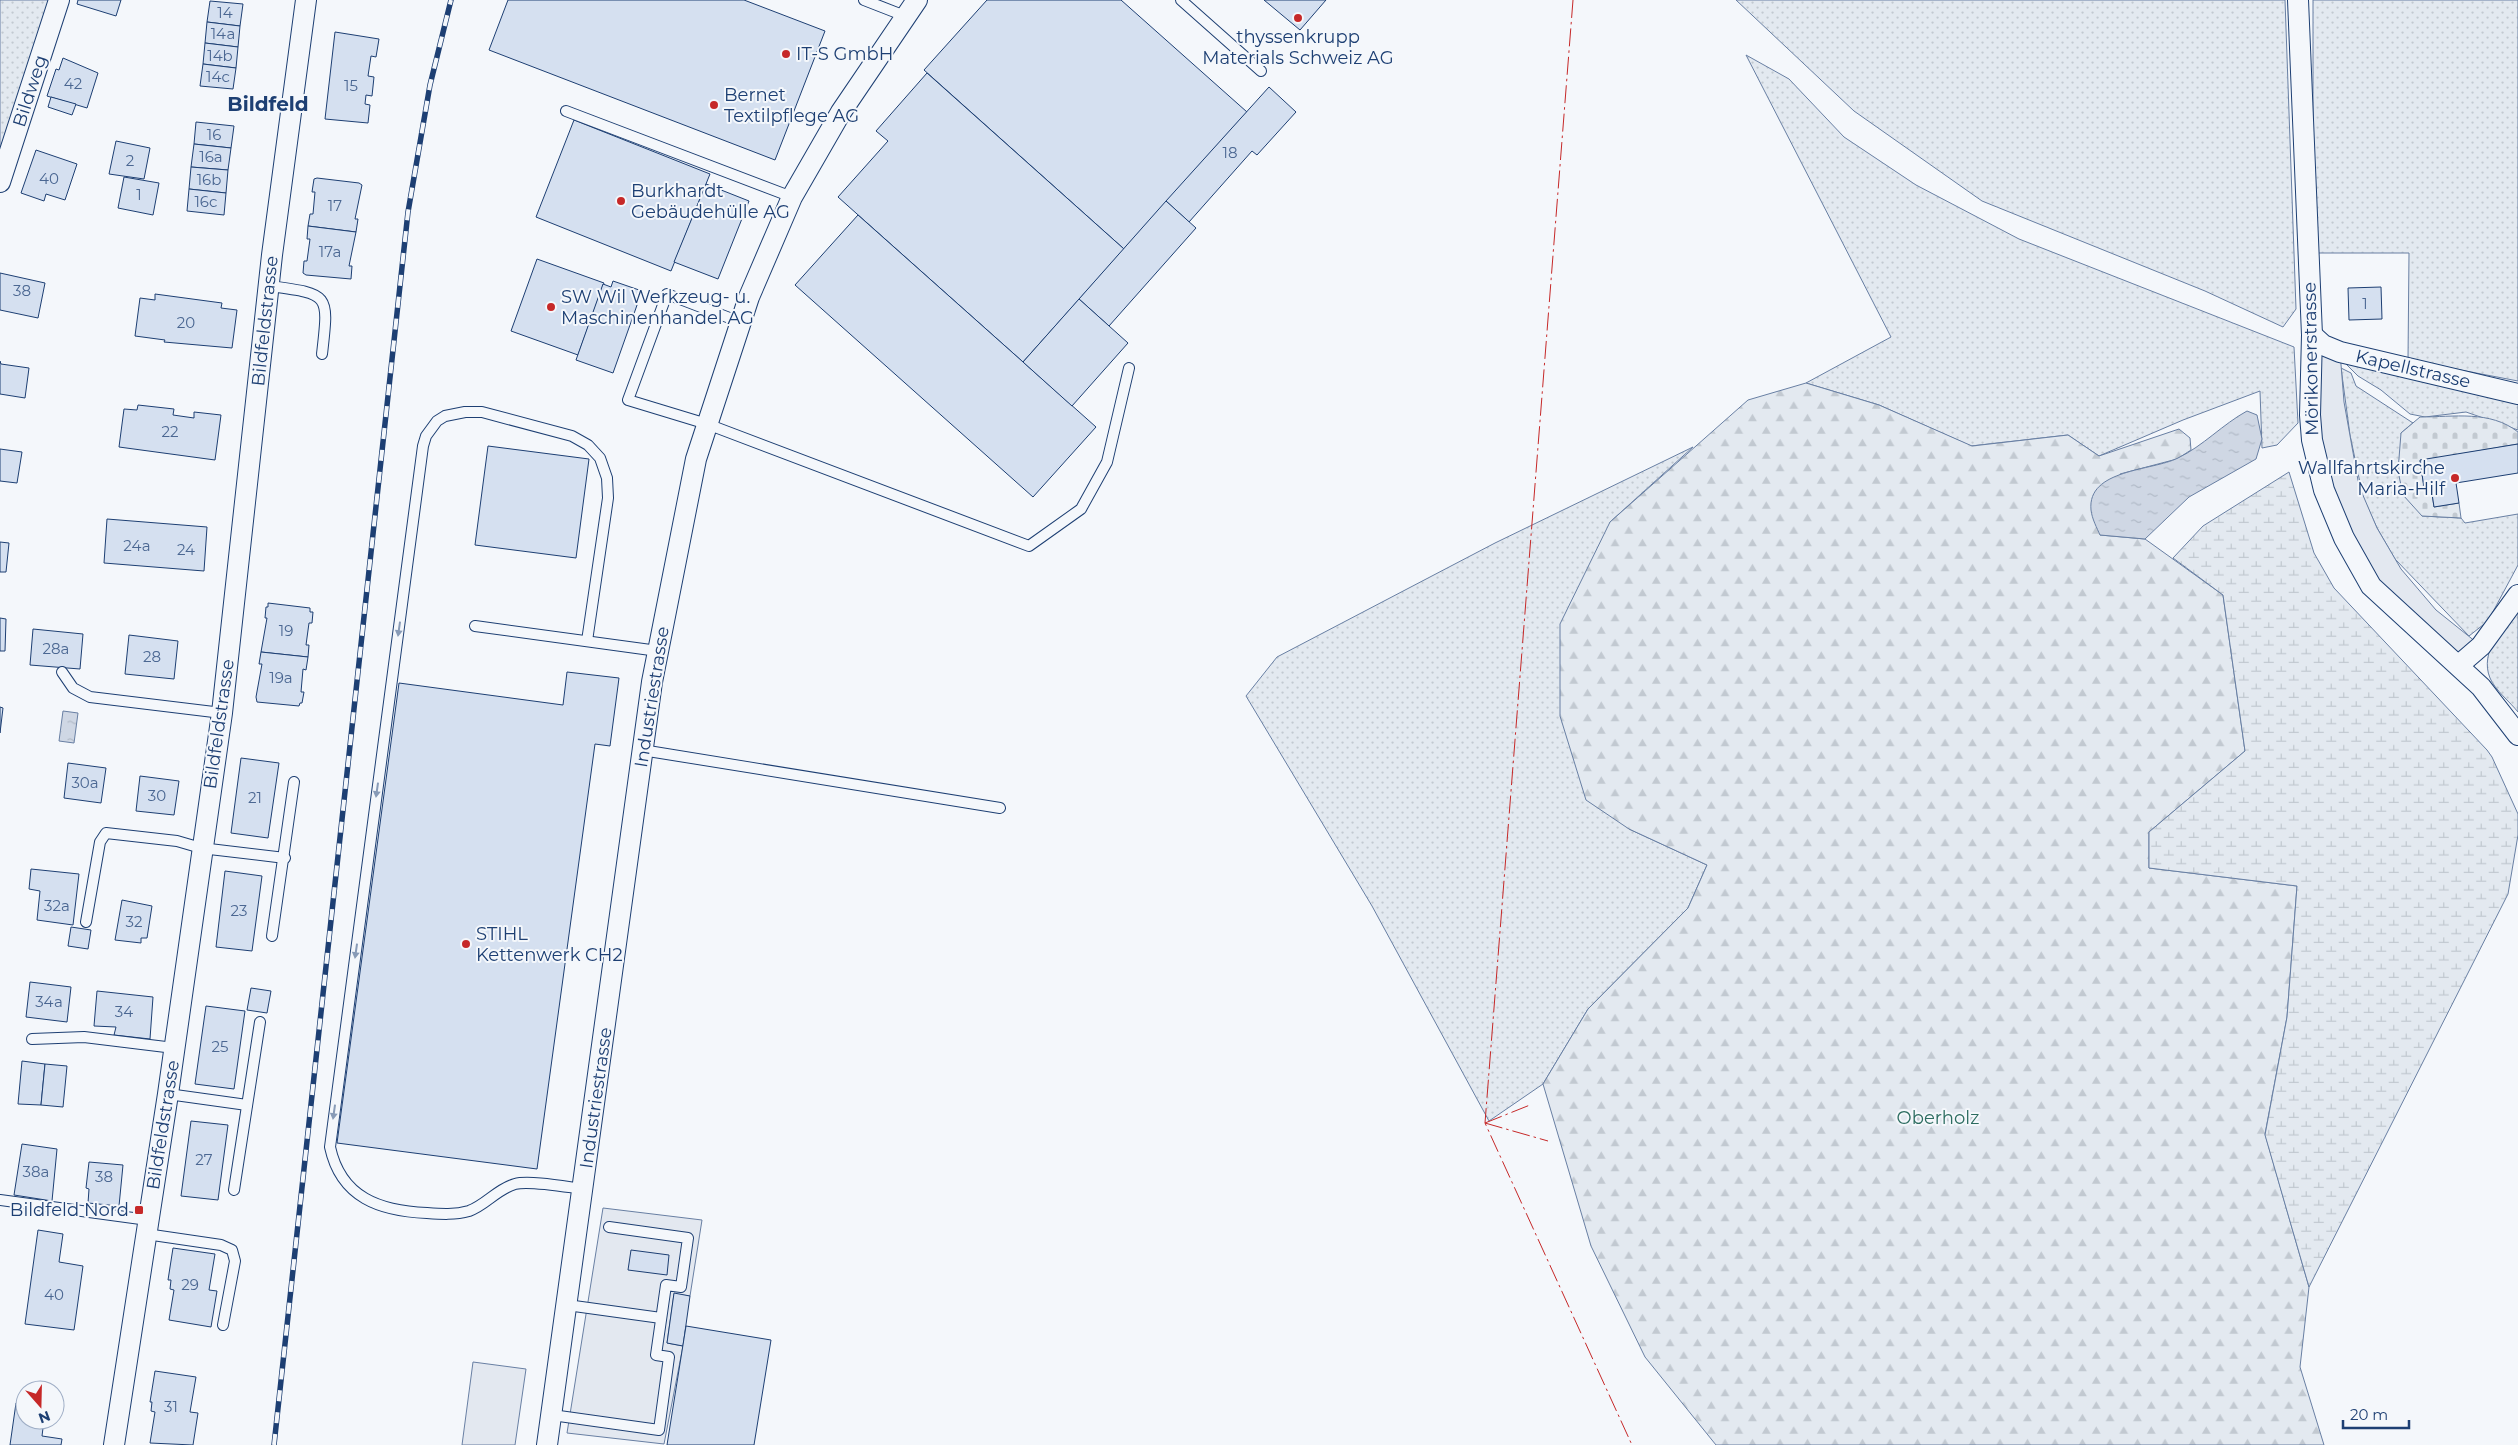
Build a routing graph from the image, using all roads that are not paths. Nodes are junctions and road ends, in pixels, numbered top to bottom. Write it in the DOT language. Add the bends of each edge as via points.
graph roads {
  1 [pos="59,0"];
  2 [pos="306,0"];
  3 [pos="864,0"];
  4 [pos="917,0"];
  5 [pos="1181,0"];
  6 [pos="2298,0"];
  7 [pos="905,16"];
  8 [pos="1261,71"];
  9 [pos="566,111"];
  10 [pos="0,182"];
  11 [pos="792,196"];
  12 [pos="269,286"];
  13 [pos="740,322"];
  14 [pos="2312,335"];
  15 [pos="322,354"];
  16 [pos="1129,368"];
  17 [pos="2518,394"];
  18 [pos="707,424"];
  19 [pos="2518,595"];
  20 [pos="475,626"];
  21 [pos="587,641"];
  22 [pos="658,651"];
  23 [pos="2459,665"];
  24 [pos="62,672"];
  25 [pos="222,713"];
  26 [pos="2518,735"];
  27 [pos="642,750"];
  28 [pos="294,782"];
  29 [pos="1000,808"];
  30 [pos="201,848"];
  31 [pos="285,858"];
  32 [pos="86,922"];
  33 [pos="272,936"];
  34 [pos="260,1022"];
  35 [pos="32,1039"];
  36 [pos="174,1048"];
  37 [pos="168,1094"];
  38 [pos="247,1105"];
  39 [pos="583,1189"];
  40 [pos="234,1190"];
  41 [pos="0,1200"];
  42 [pos="147,1227"];
  43 [pos="609,1227"];
  44 [pos="567,1305"];
  45 [pos="661,1318"];
  46 [pos="223,1325"];
  47 [pos="552,1415"];
  48 [pos="114,1445"];
  49 [pos="547,1445"];
  1 -- 10 [label="street, Bildweg"];
  2 -- 12 [label="street, Bildfeldstrasse"];
  3 -- 7 [label="lane"];
  4 -- 7 [label="street, Industriestrasse"];
  5 -- 8 [label="lane"];
  6 -- 14 [label="street, Mörikonerstrasse"];
  7 -- 11 [label="street, Industriestrasse" via="841,112"];
  9 -- 11 [label="lane"];
  11 -- 13 [label="street, Industriestrasse"];
  12 -- 15 [label="lane" via="311,292 321,300 326,318"];
  12 -- 25 [label="street, Bildfeldstrasse"];
  13 -- 18 [label="street, Industriestrasse"];
  13 -- 18 [label="lane" via="667,294 628,400"];
  14 -- 17 [label="street, Kapellstrasse" via="2323,345 2340,352"];
  14 -- 23 [label="street, Mörikonerstrasse" via="2312,440 2324,490 2344,538 2371,586"];
  16 -- 18 [label="lane" via="1107,462 1081,509 1029,546"];
  18 -- 22 [label="street, Industriestrasse" via="696,460"];
  19 -- 23 [label="street" via="2480,646"];
  20 -- 21 [label="lane"];
  21 -- 22 [label="lane"];
  21 -- 39 [label="lane, one-way" via="609,488 600,458 588,445 572,436 482,412 454,413 437,421 423,446 330,1147 338,1172 359,1196 384,1208 452,1214 470,1210 516,1184"];
  22 -- 27 [label="street, Industriestrasse"];
  23 -- 26 [label="street, Mörikonerstrasse" via="2482,687"];
  24 -- 25 [label="lane" via="73,688 90,697"];
  25 -- 30 [label="street, Bildfeldstrasse"];
  27 -- 29 [label="lane"];
  27 -- 39 [label="street, Industriestrasse"];
  28 -- 31 [label="lane"];
  30 -- 31 [label="lane"];
  30 -- 32 [label="lane" via="177,841 106,833 100,842"];
  30 -- 36 [label="street, Bildfeldstrasse"];
  31 -- 33 [label="lane"];
  34 -- 38 [label="lane"];
  35 -- 36 [label="lane" via="84,1037"];
  36 -- 37 [label="street, Bildfeldstrasse"];
  37 -- 38 [label="lane"];
  37 -- 42 [label="street, Bildfeldstrasse"];
  38 -- 40 [label="lane"];
  39 -- 44 [label="street, Industriestrasse"];
  41 -- 42 [label="lane"];
  42 -- 46 [label="lane" via="232,1250 234,1261"];
  42 -- 48 [label="street, Bildfeldstrasse"];
  43 -- 45 [label="lane" via="688,1238 681,1287 666,1285"];
  44 -- 45 [label="lane"];
  44 -- 47 [label="street, Industriestrasse"];
  45 -- 47 [label="lane" via="656,1355 669,1357 659,1430"];
  47 -- 49 [label="street, Industriestrasse"];
}
